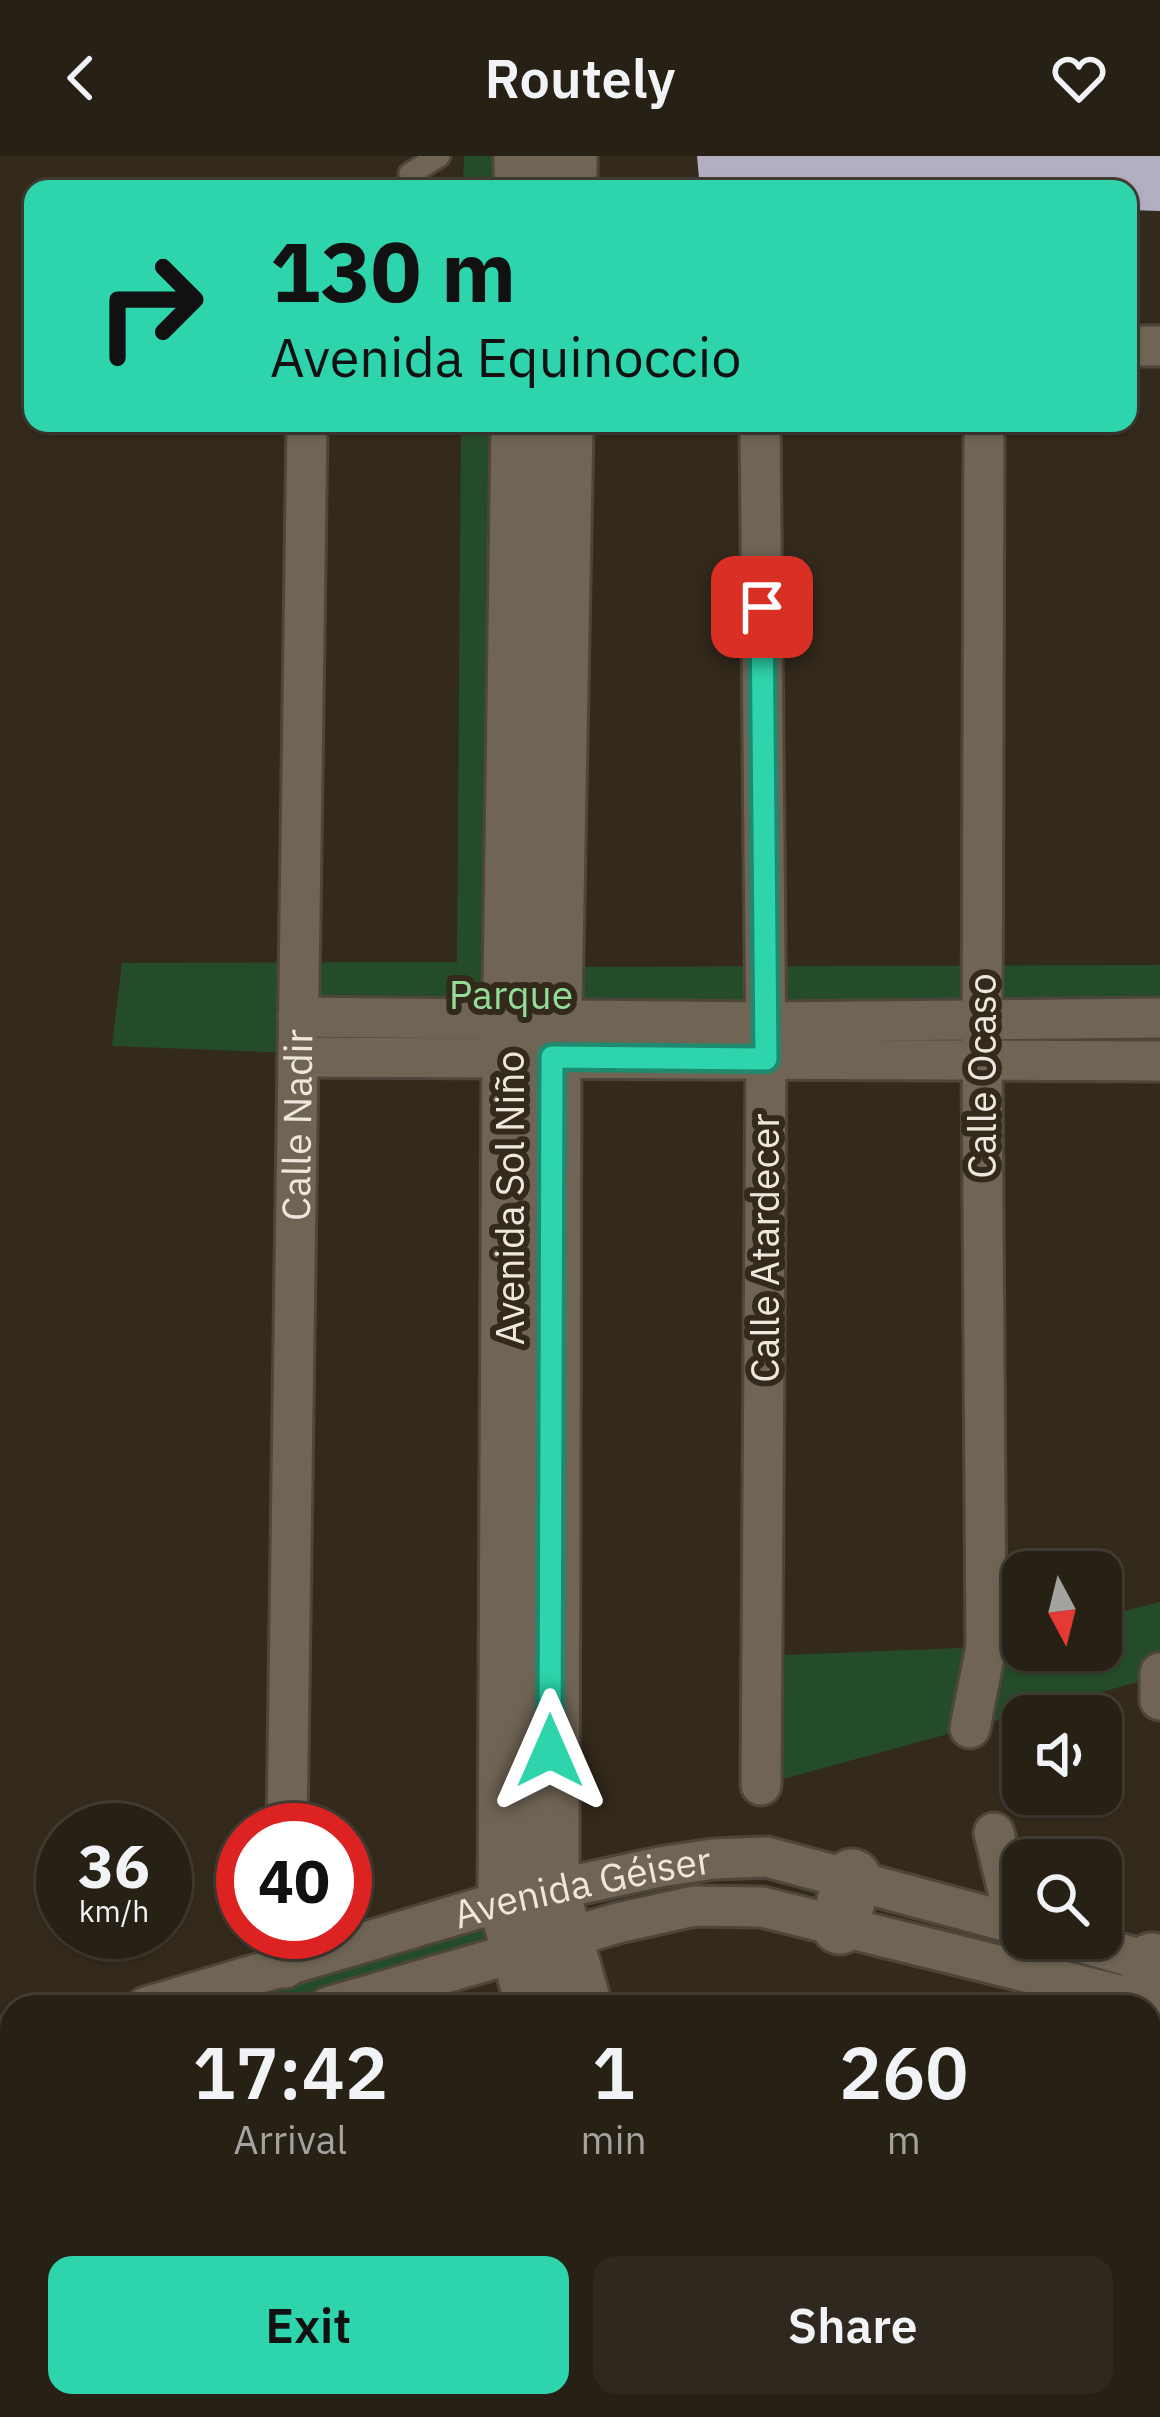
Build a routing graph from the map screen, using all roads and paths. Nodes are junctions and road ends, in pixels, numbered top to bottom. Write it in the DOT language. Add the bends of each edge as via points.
graph roads {
  1 [pos="440,156"];
  2 [pos="410,174"];
  3 [pos="307,432"];
  4 [pos="520,432"];
  5 [pos="564,432"];
  6 [pos="760,432"];
  7 [pos="984,432"];
  8 [pos="298,1017"];
  9 [pos="1160,1018"];
  10 [pos="532,1038"];
  11 [pos="766,1040"];
  12 [pos="982,1040"];
  13 [pos="298,1057"];
  14 [pos="1160,1061"];
  15 [pos="1160,1673"];
  16 [pos="1160,1700"];
  17 [pos="970,1728"];
  18 [pos="761,1785"];
  19 [pos="287,1803"];
  20 [pos="994,1833"];
  21 [pos="1002,1861"];
  22 [pos="846,1902"];
  23 [pos="535,1919"];
  24 [pos="1002,1923"];
  25 [pos="372,1939"];
  26 [pos="264,1959"];
  27 [pos="1108,1959"];
  28 [pos="1155,1983"];
  29 [pos="175,1995"];
  30 [pos="356,1995"];
  31 [pos="535,1995"];
  32 [pos="576,1995"];
  1 -- 2 [label="lane"];
  3 -- 8 [label="street, Calle Nadir"];
  4 -- 10 [label="street, Avenida Sol Niño"];
  5 -- 10 [label="street, Avenida Sol Niño"];
  6 -- 11 [label="street, Calle Atardecer"];
  7 -- 12 [label="street, Calle Ocaso"];
  8 -- 10 [label="street"];
  8 -- 13 [label="street, Calle Nadir"];
  9 -- 12 [label="street"];
  10 -- 11 [label="street"];
  10 -- 13 [label="street"];
  10 -- 23 [label="street, Avenida Sol Niño"];
  11 -- 12 [label="street"];
  11 -- 18 [label="street, Calle Atardecer"];
  12 -- 14 [label="street"];
  12 -- 17 [label="street, Calle Ocaso" via="986,1647"];
  13 -- 19 [label="street, Calle Nadir"];
  15 -- 16 [label="street"];
  20 -- 21 [label="street"];
  22 -- 23 [label="street, Avenida Géiser"];
  22 -- 24 [label="street, Avenida Géiser"];
  22 -- 28 [label="street, Avenida Géiser"];
  23 -- 25 [label="street, Avenida Géiser"];
  23 -- 30 [label="street, Avenida Géiser"];
  23 -- 31 [label="street"];
  23 -- 32 [label="street"];
  26 -- 29 [label="street, Avenida Géiser"];
  27 -- 28 [label="street, Avenida Géiser"];
}
